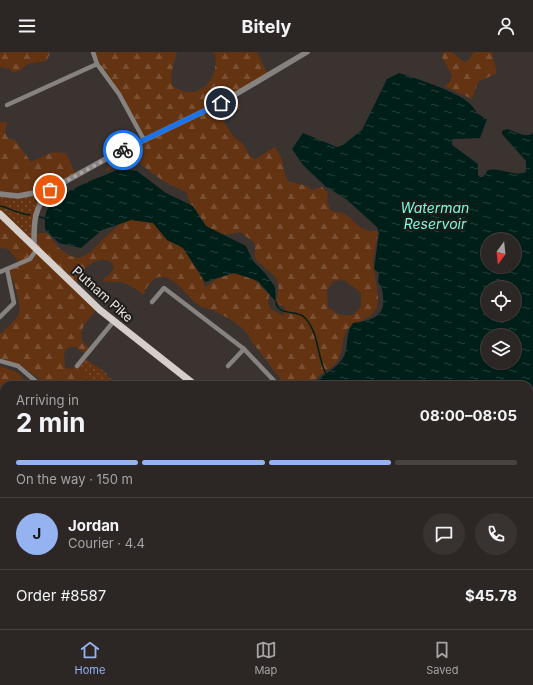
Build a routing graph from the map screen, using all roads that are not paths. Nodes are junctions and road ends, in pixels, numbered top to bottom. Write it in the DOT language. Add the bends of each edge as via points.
graph roads {
  1 [pos="93,52"];
  2 [pos="307,52"];
  3 [pos="97,64"];
  4 [pos="7,105"];
  5 [pos="144,140"];
  6 [pos="50,190"];
  7 [pos="0,194"];
  8 [pos="2,216"];
  9 [pos="36,248"];
  10 [pos="7,269"];
  11 [pos="0,272"];
  12 [pos="152,302"];
  13 [pos="0,317"];
  14 [pos="114,321"];
  15 [pos="244,349"];
  16 [pos="0,361"];
  17 [pos="77,366"];
  18 [pos="228,366"];
  19 [pos="35,381"];
  20 [pos="190,381"];
  21 [pos="274,381"];
  1 -- 3 [label="street"];
  2 -- 5 [label="street" via="221,103"];
  3 -- 4 [label="street"];
  3 -- 5 [label="street" via="119,94"];
  5 -- 6 [label="street"];
  6 -- 7 [label="street" via="18,196"];
  6 -- 9 [label="street" via="34,217"];
  8 -- 9 [label="main road, Putnam Pike"];
  9 -- 10 [label="street" via="30,259"];
  9 -- 14 [label="main road, Putnam Pike"];
  10 -- 11 [label="street"];
  10 -- 13 [label="street" via="14,303"];
  12 -- 15 [label="street" via="164,288"];
  14 -- 17 [label="street"];
  14 -- 20 [label="main road, Putnam Pike"];
  15 -- 18 [label="street"];
  15 -- 21 [label="street"];
  16 -- 19 [label="street" via="18,366"];
}
